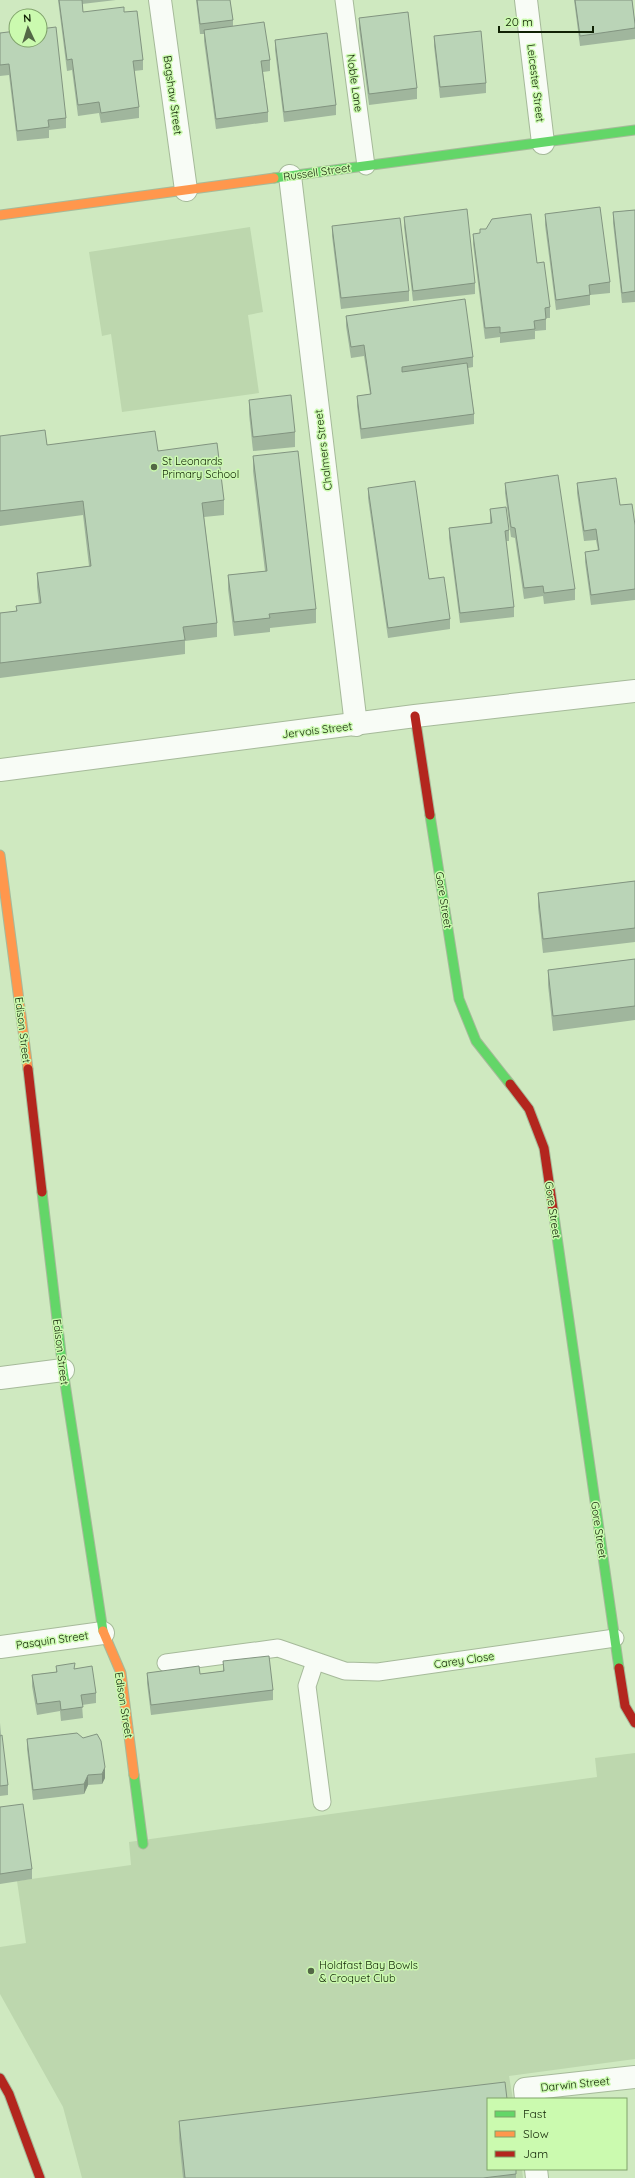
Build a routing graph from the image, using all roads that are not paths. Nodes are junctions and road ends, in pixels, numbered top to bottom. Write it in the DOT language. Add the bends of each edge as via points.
graph roads {
  1 [pos="160,0"];
  2 [pos="344,0"];
  3 [pos="526,0"];
  4 [pos="635,130"];
  5 [pos="544,142"];
  6 [pos="366,166"];
  7 [pos="290,176"];
  8 [pos="186,190"];
  9 [pos="0,215"];
  10 [pos="635,691"];
  11 [pos="415,716"];
  12 [pos="356,725"];
  13 [pos="0,770"];
  14 [pos="0,855"];
  15 [pos="63,1370"];
  16 [pos="0,1378"];
  17 [pos="103,1633"];
  18 [pos="615,1638"];
  19 [pos="0,1647"];
  20 [pos="315,1662"];
  21 [pos="166,1663"];
  22 [pos="635,1723"];
  23 [pos="322,1802"];
  24 [pos="143,1844"];
  25 [pos="635,2077"];
  26 [pos="0,2078"];
  27 [pos="526,2098"];
  28 [pos="40,2178"];
  1 -- 8 [label="street, Bagshaw Street"];
  2 -- 6 [label="lane, Noble Lane"];
  3 -- 5 [label="street, Leicester Street"];
  4 -- 5 [label="street, Russell Street"];
  5 -- 6 [label="street, Russell Street"];
  6 -- 7 [label="street, Russell Street"];
  7 -- 8 [label="street, Russell Street"];
  7 -- 12 [label="street, Chalmers Street"];
  8 -- 9 [label="street, Russell Street"];
  10 -- 11 [label="street, Jervois Street"];
  11 -- 12 [label="street, Jervois Street"];
  11 -- 18 [label="street, Gore Street" via="459,999 476,1041 529,1109 544,1148"];
  12 -- 13 [label="street, Jervois Street"];
  14 -- 15 [label="street, Edison Street"];
  15 -- 16 [label="street"];
  15 -- 17 [label="street, Edison Street"];
  17 -- 19 [label="street, Pasquin Street"];
  17 -- 24 [label="street, Edison Street" via="121,1673"];
  18 -- 20 [label="lane, Carey Close" via="378,1672 345,1671"];
  18 -- 22 [label="street, Gore Street" via="625,1706"];
  20 -- 21 [label="lane, Carey Close" via="278,1648"];
  20 -- 23 [label="lane" via="307,1686"];
  25 -- 27 [label="street, Darwin Street" via="525,2089"];
  26 -- 28 [label="street" via="9,2094"];
}
